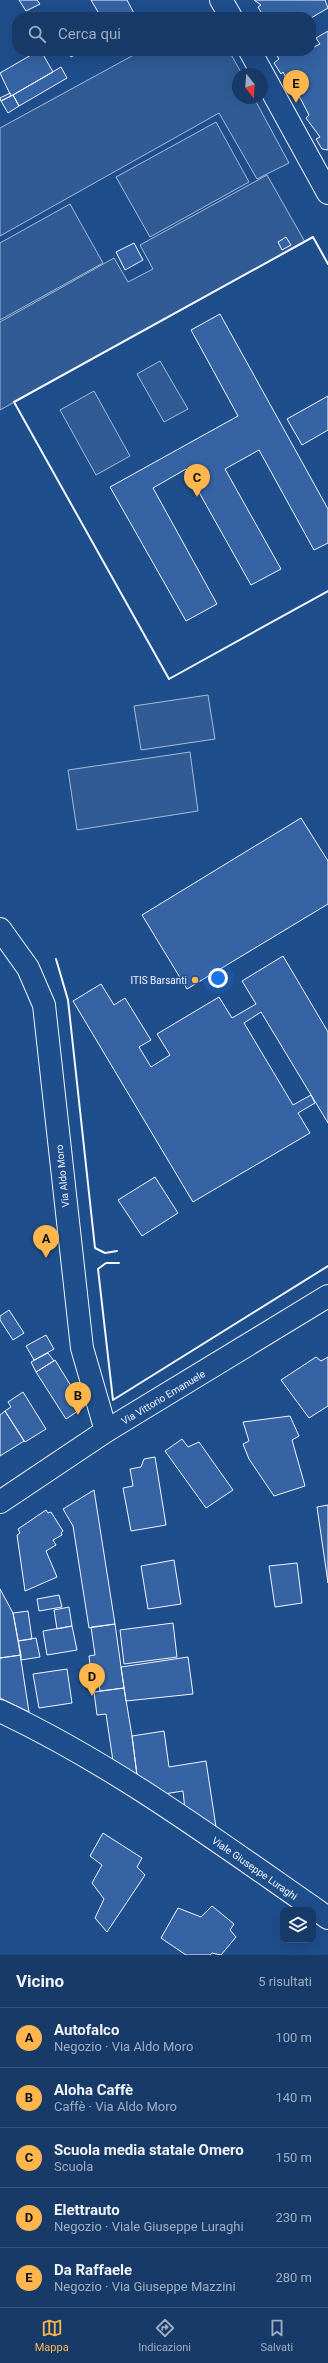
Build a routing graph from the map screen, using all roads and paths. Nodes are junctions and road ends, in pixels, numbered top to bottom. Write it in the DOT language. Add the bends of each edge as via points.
graph roads {
  1 [pos="222,0"];
  2 [pos="228,12"];
  3 [pos="253,56"];
  4 [pos="328,192"];
  5 [pos="0,929"];
  6 [pos="328,1296"];
  7 [pos="106,1431"];
  8 [pos="0,1502"];
  9 [pos="0,1711"];
  10 [pos="328,1918"];
  1 -- 2 [label="street"];
  3 -- 4 [label="street"];
  5 -- 7 [label="street, Via Aldo Moro" via="28,968 44,1005 82,1348"];
  6 -- 7 [label="street, Via Vittorio Emanuele"];
  7 -- 8 [label="street, Via Vittorio Emanuele"];
  9 -- 10 [label="street, Viale Giuseppe Luraghi" via="51,1735 127,1781"];
}
